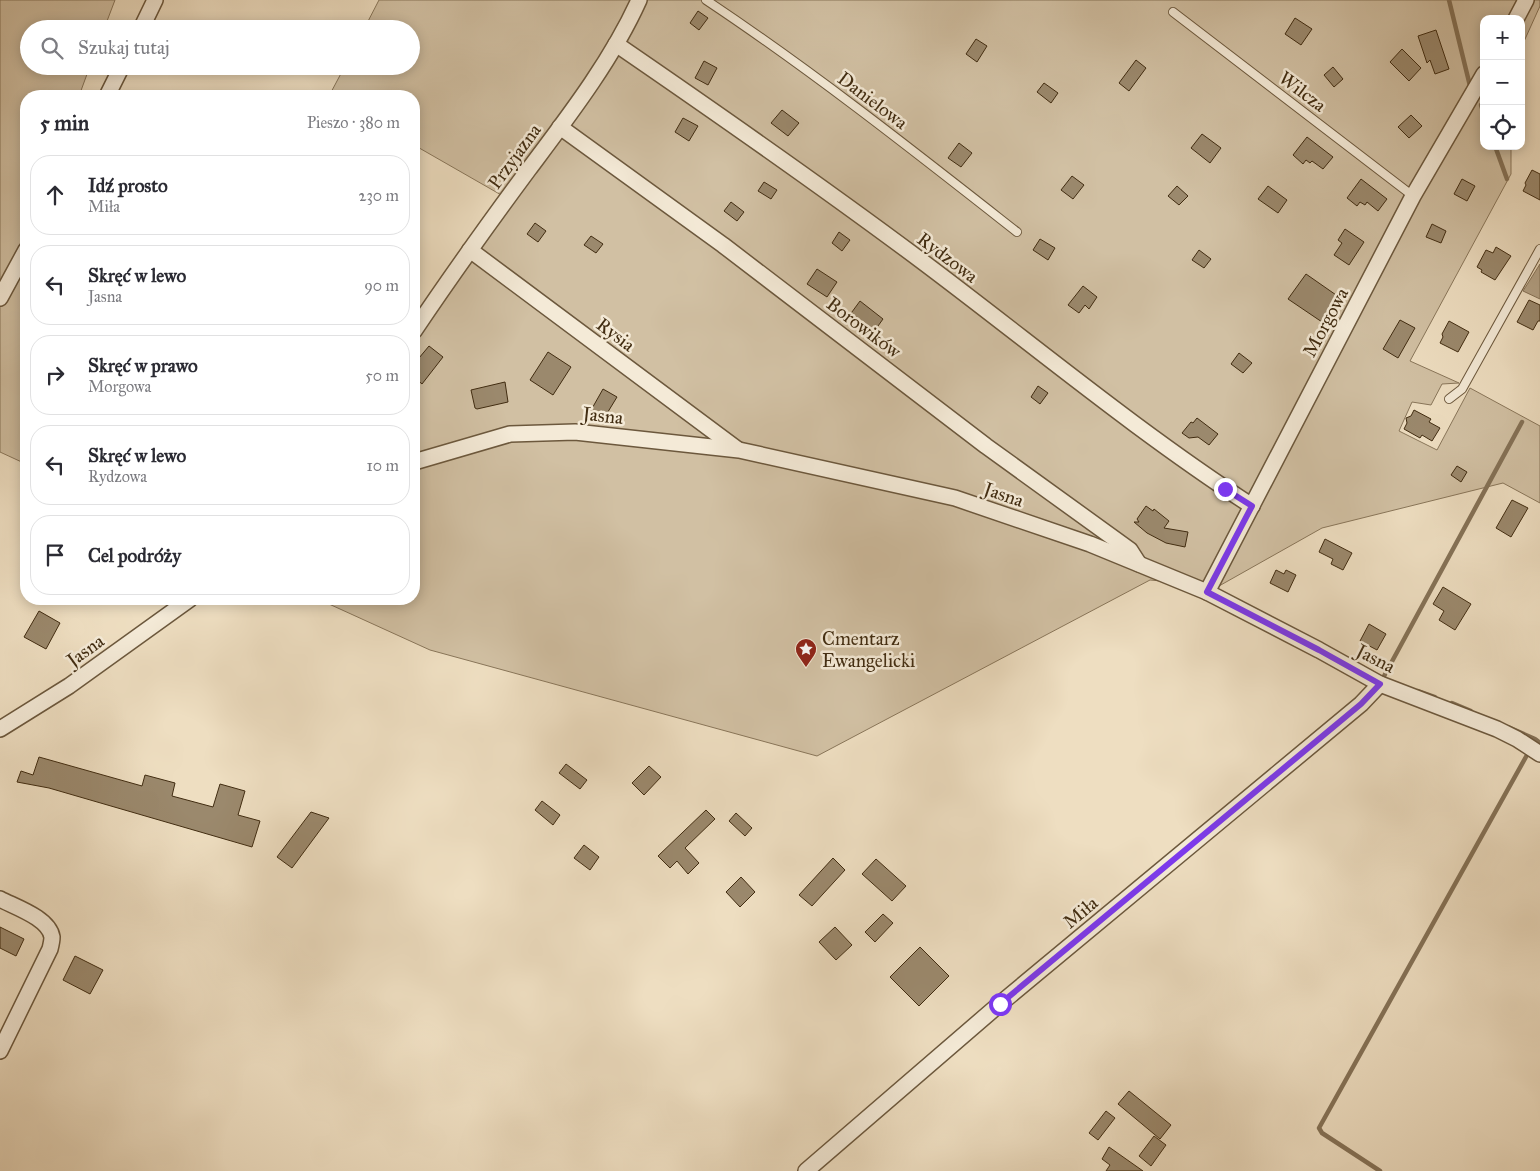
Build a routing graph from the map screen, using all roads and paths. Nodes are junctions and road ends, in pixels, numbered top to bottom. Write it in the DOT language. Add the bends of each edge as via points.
graph roads {
  1 [pos="155,0"];
  2 [pos="639,0"];
  3 [pos="706,0"];
  4 [pos="1526,0"];
  5 [pos="1173,12"];
  6 [pos="1518,15"];
  7 [pos="145,20"];
  8 [pos="616,44"];
  9 [pos="118,75"];
  10 [pos="1480,81"];
  11 [pos="110,90"];
  12 [pos="560,127"];
  13 [pos="1414,196"];
  14 [pos="1017,232"];
  15 [pos="1540,249"];
  16 [pos="470,250"];
  17 [pos="20,261"];
  18 [pos="0,298"];
  19 [pos="420,322"];
  20 [pos="1449,399"];
  21 [pos="739,450"];
  22 [pos="420,460"];
  23 [pos="1252,506"];
  24 [pos="1140,564"];
  25 [pos="1207,592"];
  26 [pos="182,605"];
  27 [pos="1380,684"];
  28 [pos="0,729"];
  29 [pos="1540,754"];
  30 [pos="0,900"];
  31 [pos="0,1051"];
  32 [pos="806,1171"];
  1 -- 7 [label="street"];
  2 -- 8 [label="street, Przyjazna"];
  3 -- 14 [label="lane, Danielowa" via="893,135"];
  4 -- 6 [label="street"];
  5 -- 13 [label="lane, Wilcza"];
  8 -- 12 [label="street, Przyjazna"];
  8 -- 23 [label="street, Rydzowa" via="920,259 1078,383"];
  9 -- 11 [label="street"];
  10 -- 13 [label="street, Morgowa"];
  12 -- 16 [label="street, Przyjazna"];
  12 -- 24 [label="street, Borowików" via="724,244 986,446 1130,550"];
  13 -- 23 [label="street, Morgowa"];
  15 -- 20 [label="lane" via="1462,389"];
  16 -- 19 [label="street, Przyjazna"];
  16 -- 21 [label="street, Rysia"];
  17 -- 18 [label="street"];
  21 -- 22 [label="street, Jasna" via="575,432 510,434"];
  21 -- 24 [label="street, Jasna" via="955,498"];
  23 -- 25 [label="street, Morgowa"];
  24 -- 25 [label="street, Jasna"];
  25 -- 27 [label="street, Jasna"];
  26 -- 28 [label="street, Jasna" via="69,686"];
  27 -- 29 [label="street, Jasna" via="1497,729"];
  27 -- 32 [label="street, Miła" via="1361,704 1000,1004"];
  30 -- 31 [label="street" via="37,918 47,926 52,936 50,949"];
}
